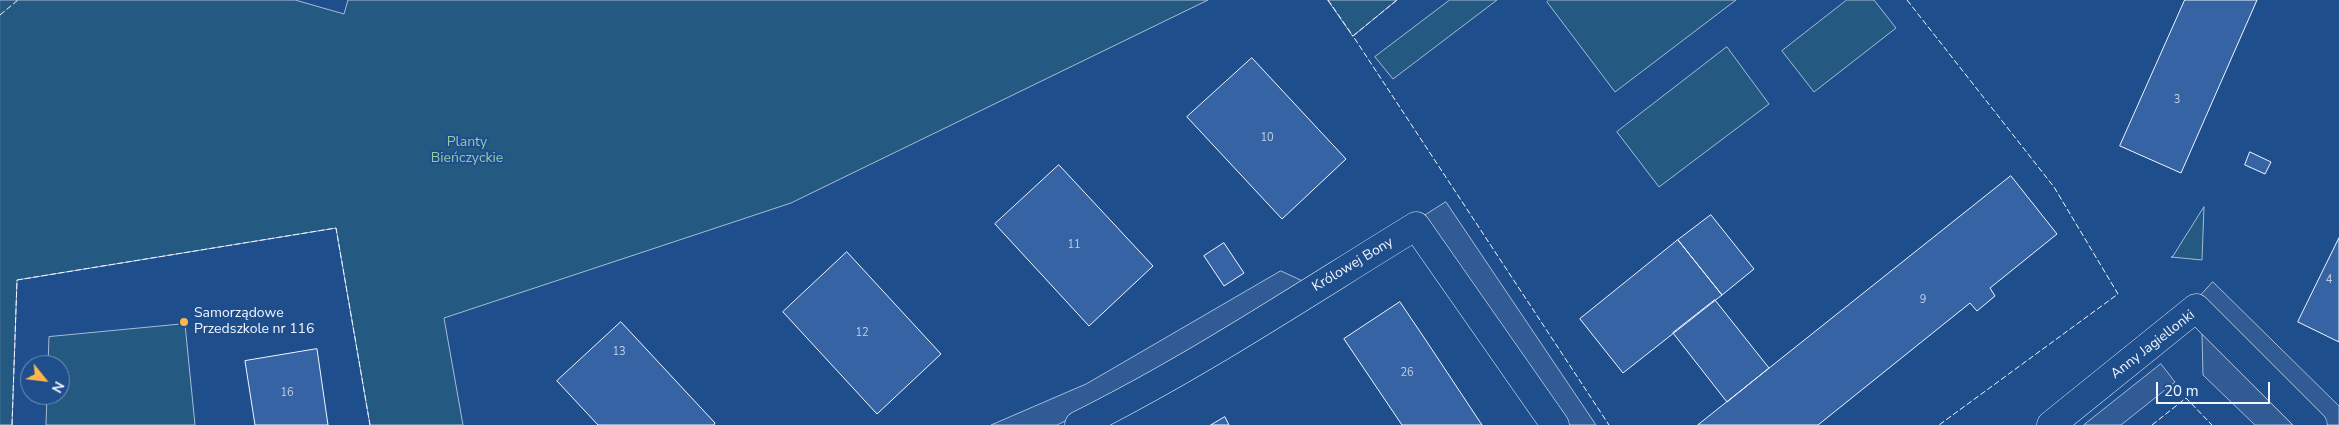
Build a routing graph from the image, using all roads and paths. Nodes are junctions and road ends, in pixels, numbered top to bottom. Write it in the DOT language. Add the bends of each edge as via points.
graph roads {
  1 [pos="1079,425"];
  2 [pos="1555,425"];
  3 [pos="2051,425"];
  4 [pos="2313,425"];
  1 -- 2 [label="street, Królowej Bony" via="1222,347 1416,226"];
  3 -- 4 [label="street, Anny Jagiellonki" via="2196,308"];
}
